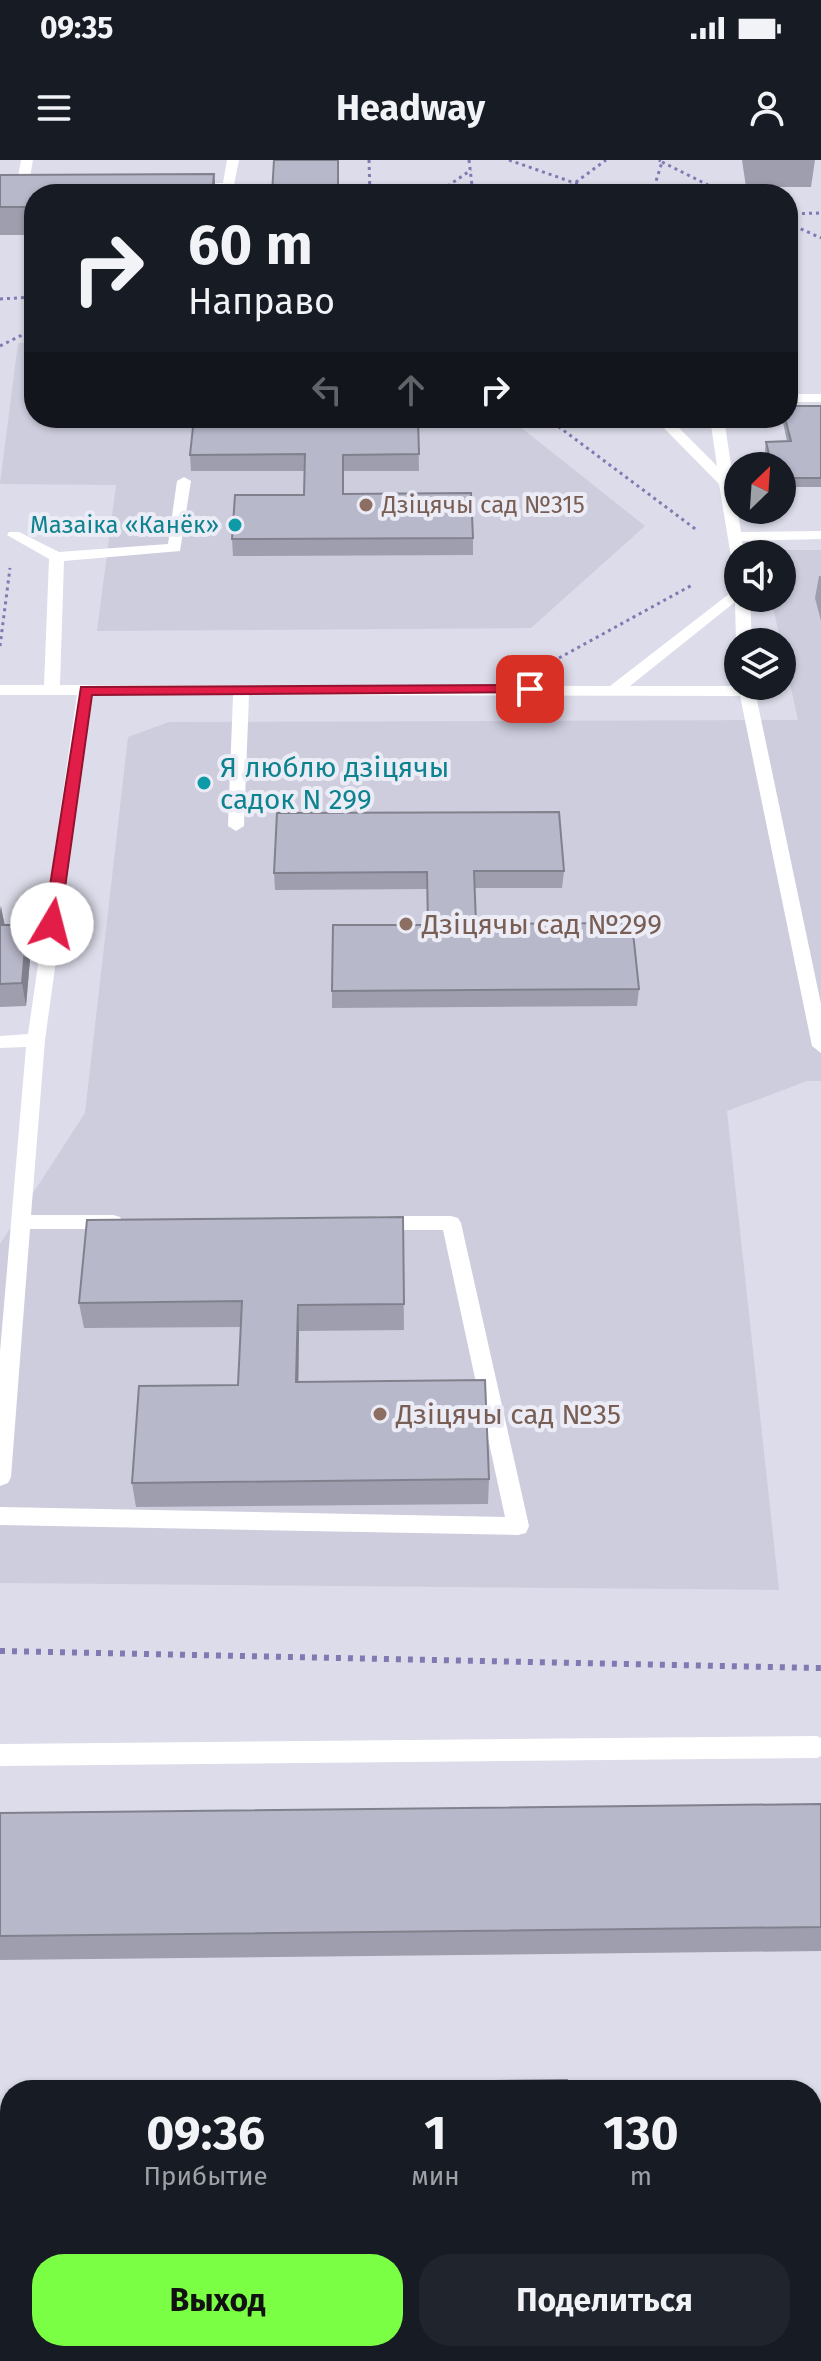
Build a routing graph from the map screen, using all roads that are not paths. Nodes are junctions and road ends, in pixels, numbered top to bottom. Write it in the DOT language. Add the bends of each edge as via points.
graph roads {
  1 [pos="27,160"];
  2 [pos="233,160"];
  3 [pos="229,184"];
  4 [pos="24,188"];
  5 [pos="798,398"];
  6 [pos="821,398"];
  7 [pos="671,428"];
  8 [pos="718,428"];
  9 [pos="724,474"];
  10 [pos="184,481"];
  11 [pos="724,481"];
  12 [pos="732,524"];
  13 [pos="14,535"];
  14 [pos="821,535"];
  15 [pos="734,537"];
  16 [pos="734,540"];
  17 [pos="57,557"];
  18 [pos="724,603"];
  19 [pos="724,688"];
  20 [pos="52,689"];
  21 [pos="0,690"];
  22 [pos="86,690"];
  23 [pos="241,690"];
  24 [pos="615,690"];
  25 [pos="749,700"];
  26 [pos="236,826"];
  27 [pos="36,1040"];
  28 [pos="0,1042"];
  29 [pos="821,1046"];
  30 [pos="21,1222"];
  31 [pos="133,1222"];
  32 [pos="356,1223"];
  33 [pos="0,1477"];
  34 [pos="0,1516"];
  35 [pos="817,1747"];
  36 [pos="0,1755"];
  1 -- 4 [label="lane" via="16,188"];
  2 -- 3 [label="lane"];
  5 -- 6 [label="lane"];
  7 -- 11 [label="lane"];
  8 -- 9 [label="lane"];
  10 -- 17 [label="lane" via="175,548"];
  12 -- 15 [label="lane"];
  13 -- 17 [label="lane"];
  14 -- 15 [label="lane"];
  15 -- 16 [label="lane"];
  17 -- 20 [label="lane"];
  18 -- 24 [label="lane"];
  19 -- 24 [label="lane"];
  20 -- 21 [label="lane"];
  20 -- 22 [label="lane"];
  22 -- 23 [label="lane"];
  22 -- 27 [label="lane"];
  23 -- 24 [label="lane"];
  23 -- 26 [label="lane"];
  25 -- 29 [label="lane"];
  27 -- 28 [label="lane"];
  27 -- 30 [label="lane"];
  30 -- 31 [label="lane"];
  30 -- 33 [label="lane"];
  32 -- 34 [label="lane" via="451,1223 518,1526"];
  35 -- 36 [label="lane"];
}
